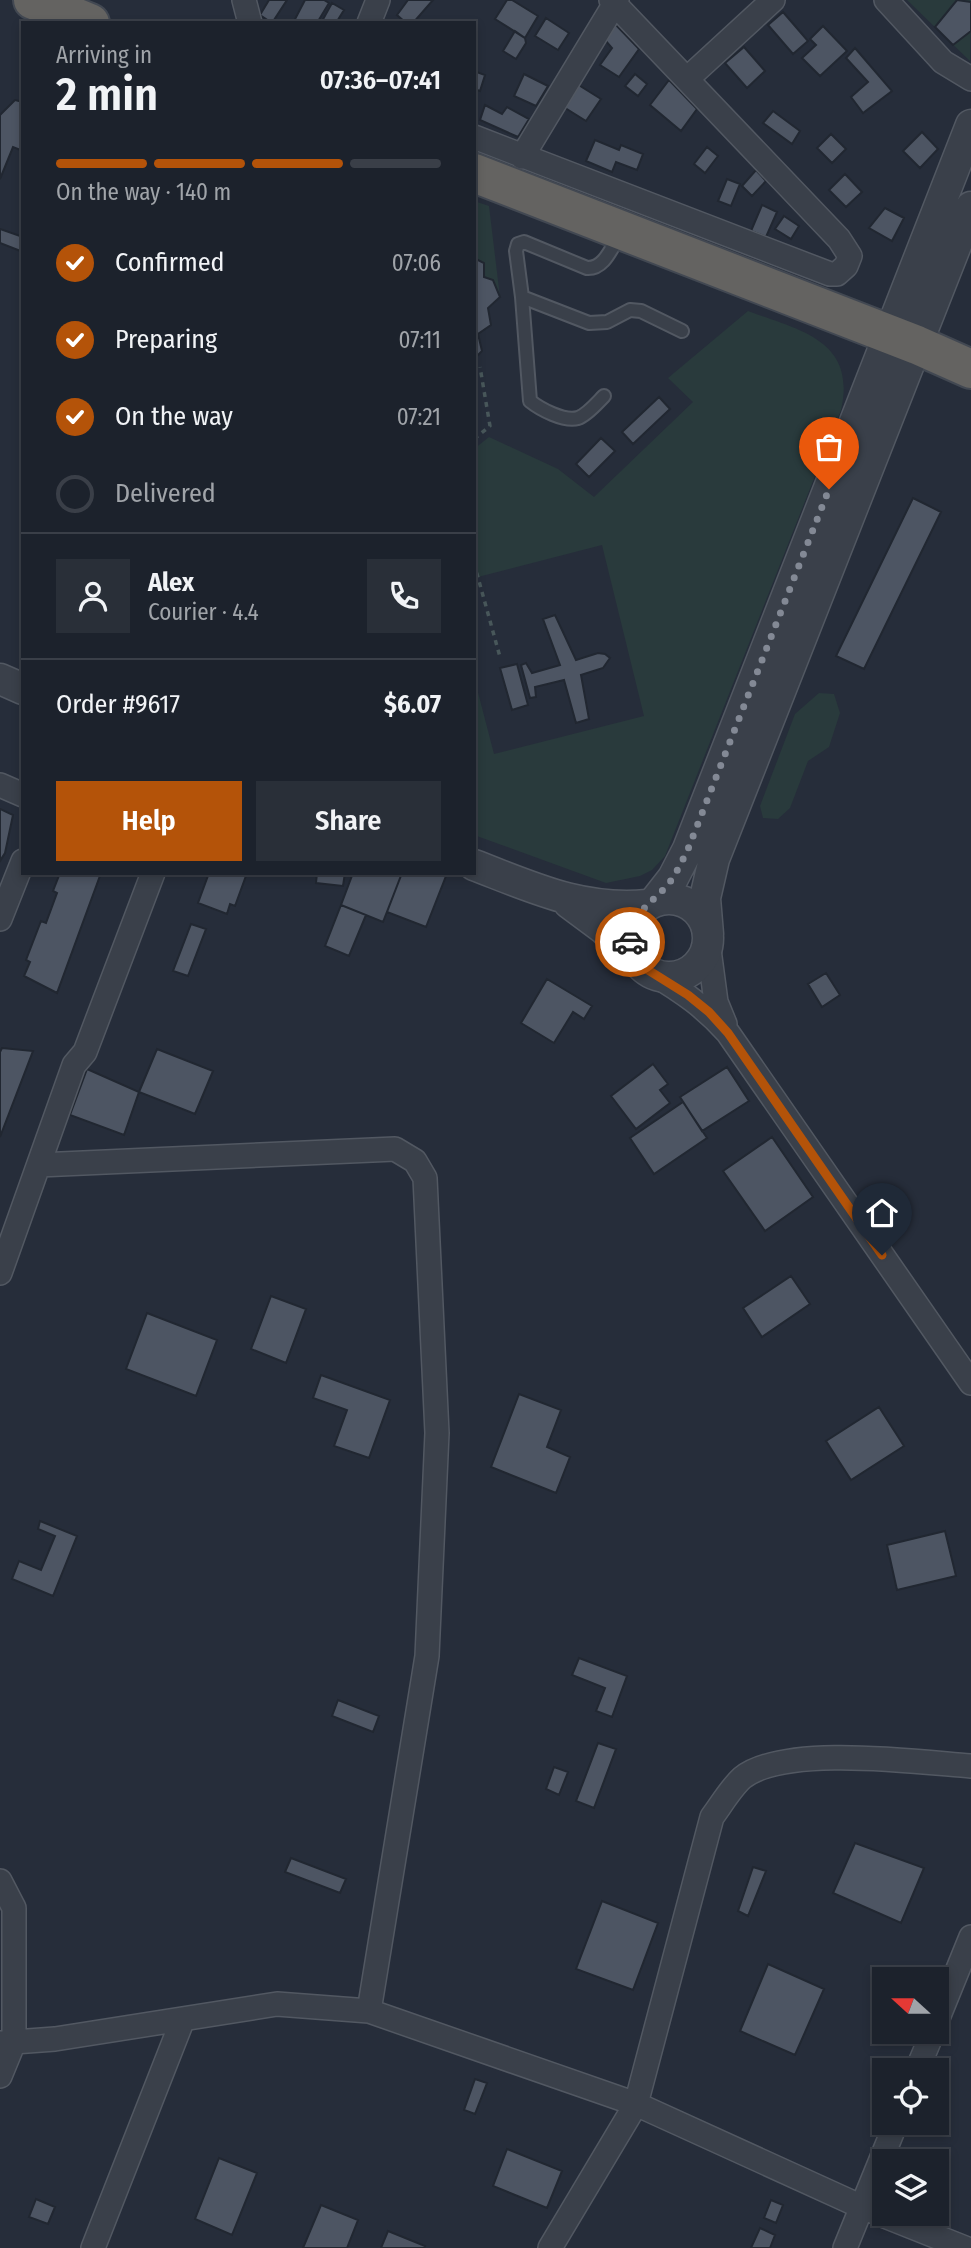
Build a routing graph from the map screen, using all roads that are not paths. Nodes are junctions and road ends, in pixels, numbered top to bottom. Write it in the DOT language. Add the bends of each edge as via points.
graph roads {
  1 [pos="33,0"];
  2 [pos="244,0"];
  3 [pos="378,0"];
  4 [pos="773,0"];
  5 [pos="886,0"];
  6 [pos="614,1"];
  7 [pos="85,21"];
  8 [pos="249,21"];
  9 [pos="370,21"];
  10 [pos="687,79"];
  11 [pos="971,79"];
  12 [pos="971,125"];
  13 [pos="476,138"];
  14 [pos="522,157"];
  15 [pos="476,174"];
  16 [pos="971,208"];
  17 [pos="623,230"];
  18 [pos="522,297"];
  19 [pos="682,331"];
  20 [pos="903,340"];
  21 [pos="971,369"];
  22 [pos="604,396"];
  23 [pos="0,679"];
  24 [pos="21,688"];
  25 [pos="0,785"];
  26 [pos="21,794"];
  27 [pos="21,865"];
  28 [pos="476,866"];
  29 [pos="152,875"];
  30 [pos="563,899"];
  31 [pos="651,903"];
  32 [pos="0,919"];
  33 [pos="708,938"];
  34 [pos="647,970"];
  35 [pos="728,1033"];
  36 [pos="39,1165"];
  37 [pos="0,1273"];
  38 [pos="971,1383"];
  39 [pos="971,1766"];
  40 [pos="0,1881"];
  41 [pos="971,1937"];
  42 [pos="949,1992"];
  43 [pos="369,2011"];
  44 [pos="183,2019"];
  45 [pos="7,2043"];
  46 [pos="0,2076"];
  47 [pos="636,2104"];
  48 [pos="891,2135"];
  49 [pos="862,2207"];
  50 [pos="93,2248"];
  51 [pos="550,2248"];
  52 [pos="845,2248"];
  53 [pos="965,2248"];
  1 -- 7 [label="highway"];
  2 -- 8 [label="street"];
  3 -- 9 [label="street"];
  4 -- 10 [label="street"];
  5 -- 11 [label="street" via="943,62"];
  6 -- 10 [label="street"];
  6 -- 14 [label="street"];
  10 -- 14 [label="street" via="839,239 850,256 837,274"];
  12 -- 20 [label="street"];
  13 -- 14 [label="street"];
  15 -- 17 [label="highway"];
  16 -- 20 [label="street"];
  17 -- 18 [label="lane" via="600,266 594,268 524,242 518,244"];
  17 -- 20 [label="highway"];
  18 -- 19 [label="lane" via="589,323 607,322 630,310"];
  18 -- 22 [label="lane" via="530,401 571,419 580,418"];
  20 -- 21 [label="highway"];
  20 -- 31 [label="street" via="688,849 673,878"];
  20 -- 33 [label="street" via="714,859 705,898"];
  23 -- 24 [label="street"];
  25 -- 26 [label="street"];
  27 -- 32 [label="street"];
  28 -- 30 [label="street"];
  29 -- 36 [label="street" via="85,1052 74,1065"];
  30 -- 31 [label="street" via="610,907"];
  30 -- 34 [label="street" via="604,929"];
  31 -- 33 [label="street" via="672,898 689,904 702,917"];
  31 -- 34 [label="street" via="635,918 630,933 631,950"];
  33 -- 34 [label="street" via="703,958 692,970 669,978"];
  33 -- 35 [label="street" via="716,1002"];
  34 -- 35 [label="street" via="688,995"];
  35 -- 38 [label="street"];
  36 -- 37 [label="street"];
  36 -- 43 [label="street" via="395,1149 415,1161 425,1178 437,1433 427,1656"];
  39 -- 47 [label="street" via="859,1757 816,1759 775,1763 742,1778 712,1817"];
  40 -- 45 [label="street" via="14,1908"];
  41 -- 42 [label="street"];
  43 -- 44 [label="street" via="277,2004"];
  43 -- 47 [label="street"];
  44 -- 45 [label="street"];
  44 -- 50 [label="street"];
  45 -- 46 [label="street"];
  47 -- 49 [label="street"];
  47 -- 51 [label="street"];
  48 -- 49 [label="street"];
  49 -- 52 [label="street"];
  49 -- 53 [label="street"];
}
